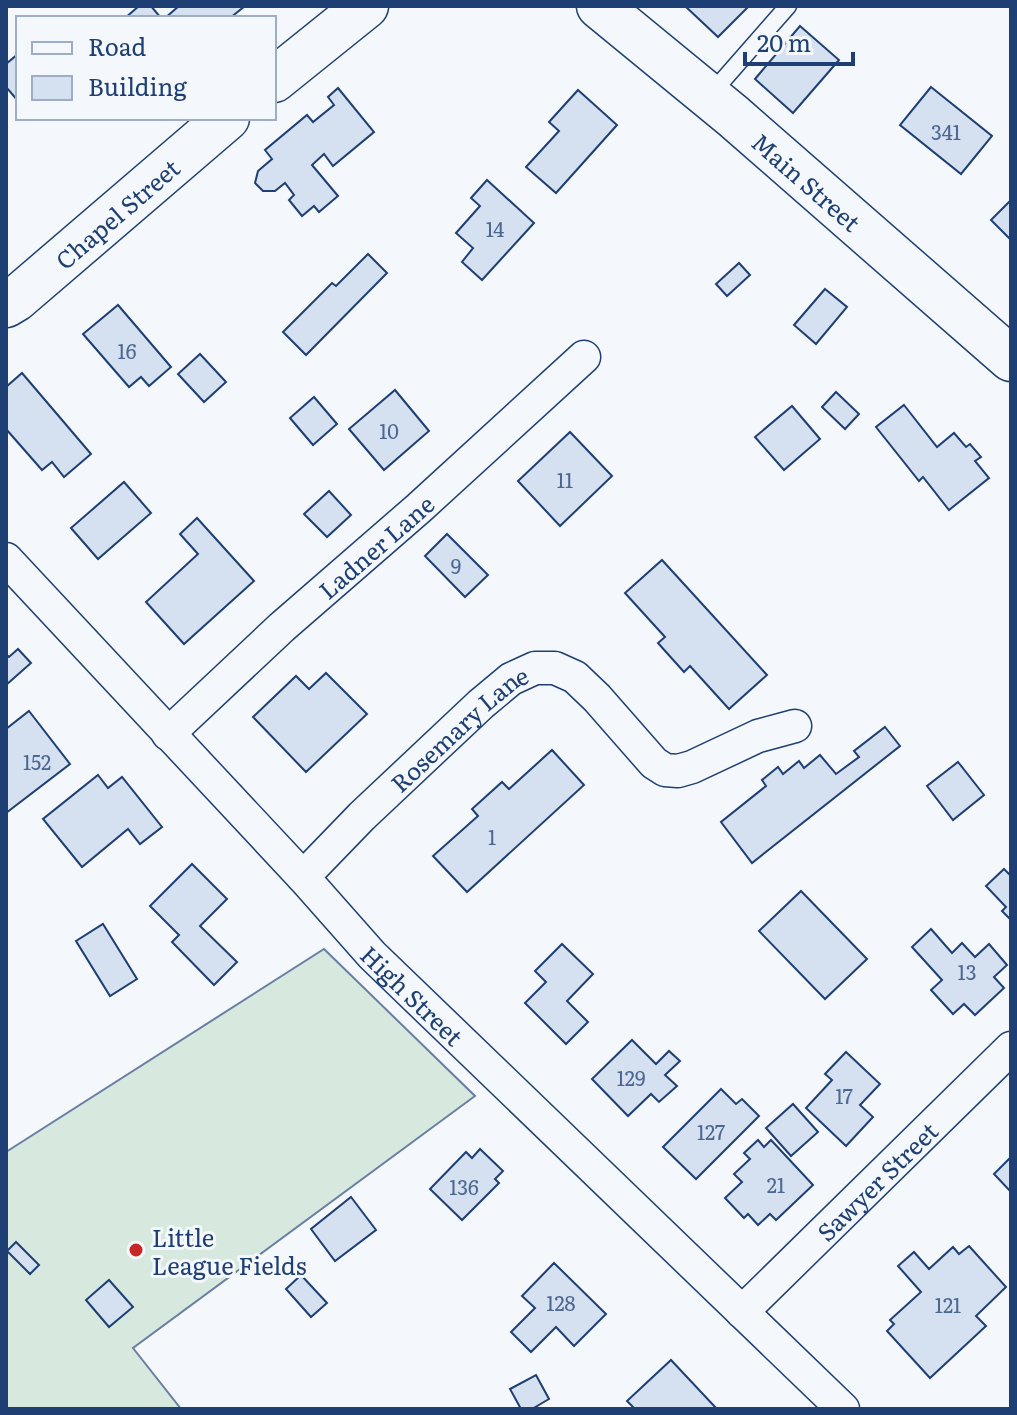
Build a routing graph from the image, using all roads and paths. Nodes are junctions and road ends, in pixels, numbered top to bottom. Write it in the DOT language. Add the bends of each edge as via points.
graph roads {
  1 [pos="366,6"];
  2 [pos="788,6"];
  3 [pos="606,8"];
  4 [pos="276,78"];
  5 [pos="709,97"];
  6 [pos="225,120"];
  7 [pos="6,305"];
  8 [pos="584,357"];
  9 [pos="1011,359"];
  10 [pos="6,559"];
  11 [pos="795,726"];
  12 [pos="168,734"];
  13 [pos="303,877"];
  14 [pos="1011,1048"];
  15 [pos="742,1312"];
  16 [pos="825,1404"];
  1 -- 4 [label="main road"];
  2 -- 5 [label="lane"];
  3 -- 5 [label="main road, Main Street"];
  5 -- 9 [label="main road, Main Street"];
  6 -- 7 [label="main road, Chapel Street"];
  8 -- 12 [label="street, Ladner Lane"];
  10 -- 12 [label="street, High Street"];
  11 -- 13 [label="street, Rosemary Lane" via="758,736 692,767 665,770 575,677 555,668 535,668 511,679 481,704"];
  12 -- 13 [label="street, High Street"];
  13 -- 15 [label="street, High Street" via="372,955"];
  14 -- 15 [label="street, Sawyer Street"];
  15 -- 16 [label="street, High Street"];
}
